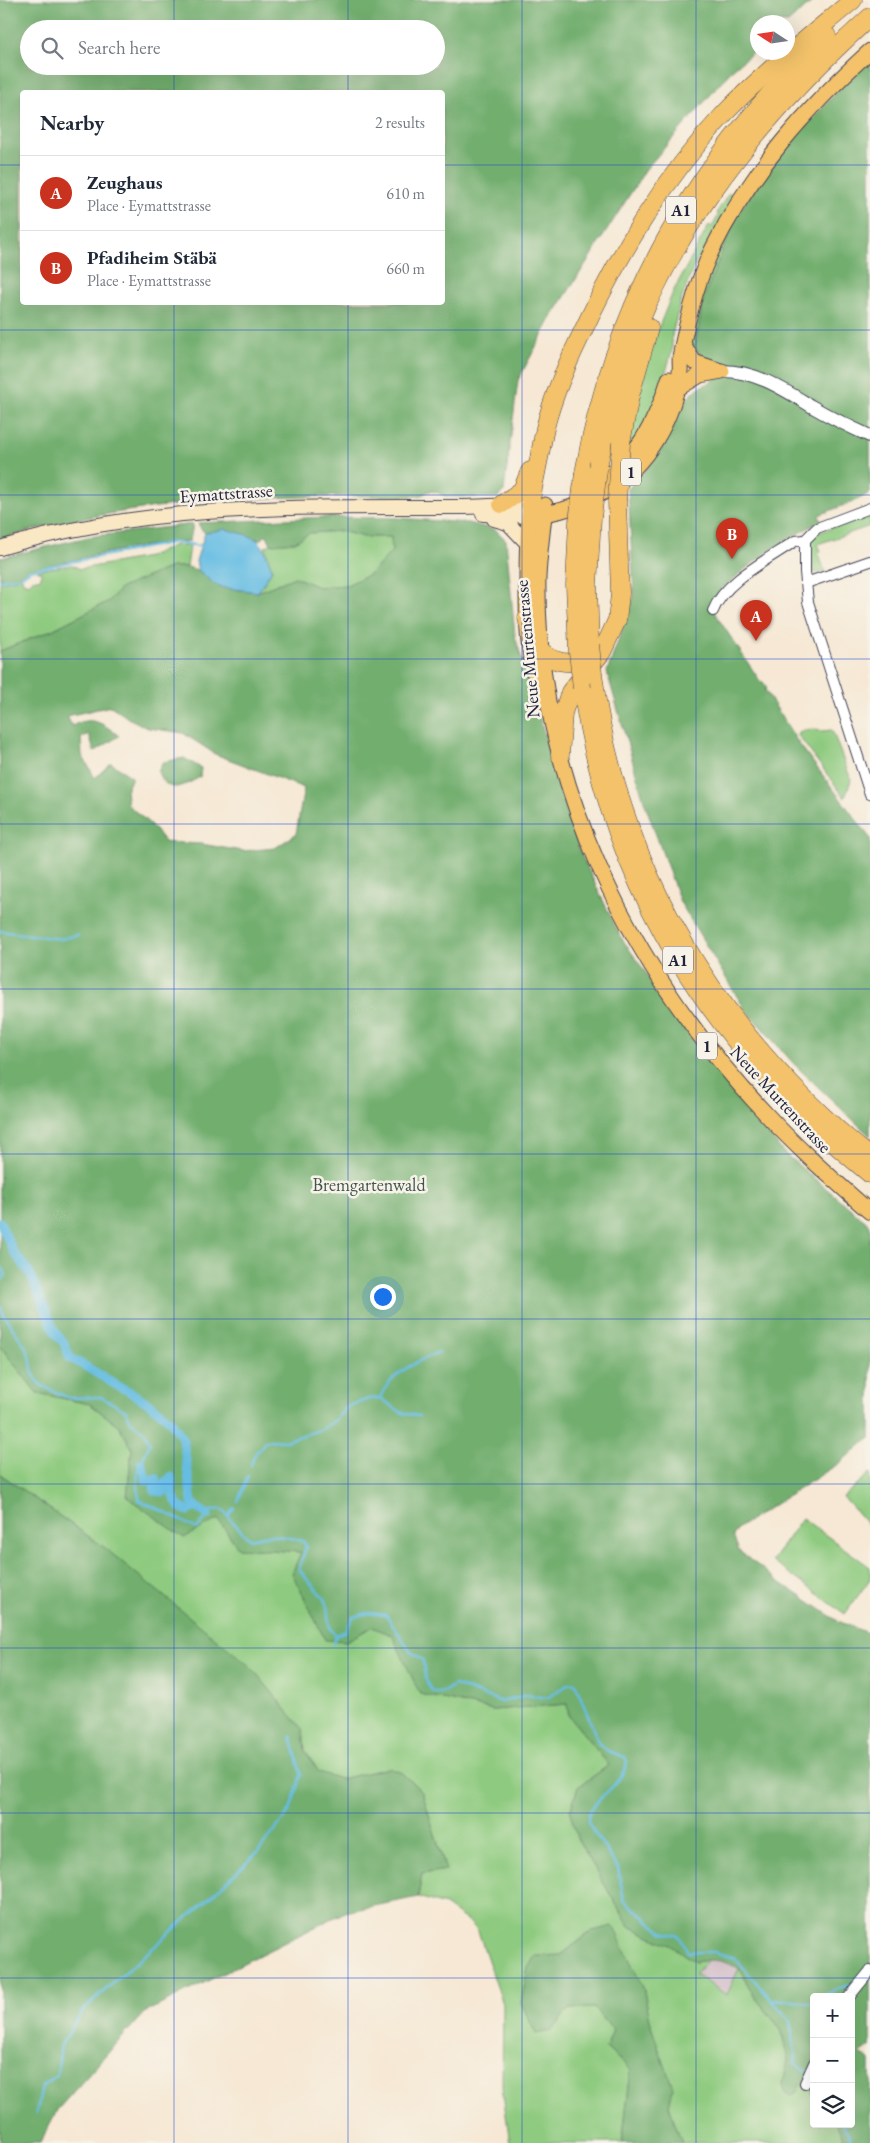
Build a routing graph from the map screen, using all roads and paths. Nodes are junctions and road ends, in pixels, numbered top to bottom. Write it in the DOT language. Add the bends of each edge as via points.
graph roads {
  1 [pos="852,0"];
  2 [pos="867,0"];
  3 [pos="870,17"];
  4 [pos="870,51"];
  5 [pos="726,174"];
  6 [pos="681,350"];
  7 [pos="722,371"];
  8 [pos="672,386"];
  9 [pos="870,436"];
  10 [pos="543,438"];
  11 [pos="502,504"];
  12 [pos="458,507"];
  13 [pos="870,508"];
  14 [pos="537,510"];
  15 [pos="482,514"];
  16 [pos="585,520"];
  17 [pos="805,540"];
  18 [pos="527,543"];
  19 [pos="0,548"];
  20 [pos="870,561"];
  21 [pos="806,583"];
  22 [pos="713,611"];
  23 [pos="527,618"];
  24 [pos="613,631"];
  25 [pos="584,648"];
  26 [pos="543,652"];
  27 [pos="553,730"];
  28 [pos="560,755"];
  29 [pos="870,794"];
  30 [pos="870,1157"];
  31 [pos="870,1174"];
  32 [pos="870,1212"];
  33 [pos="870,1971"];
  34 [pos="852,1993"];
  35 [pos="810,2072"];
  36 [pos="805,2083"];
  1 -- 10 [label="highway" via="735,103 660,193 620,256 590,314 570,359"];
  2 -- 16 [label="highway, A1, bridge" via="798,64 749,116 711,165 645,277 617,346 598,409 584,472"];
  3 -- 5 [label="highway, A1" via="789,95 761,126"];
  4 -- 6 [label="main road, 1" via="800,120 745,190 704,268"];
  5 -- 16 [label="highway, A1, bridge" via="675,250 647,304 618,385"];
  5 -- 24 [label="highway, bridge" via="682,252 657,308 635,374 621,444 617,500 619,601"];
  6 -- 7 [label="main road" via="694,362"];
  6 -- 8 [label="main road, 1" via="673,366"];
  7 -- 8 [label="main road" via="700,375 682,387"];
  7 -- 9 [label="street" via="747,373 771,383"];
  8 -- 14 [label="main road, Eymattstrasse / 1" via="649,430 627,461 576,495"];
  10 -- 11 [label="highway" via="522,490"];
  10 -- 14 [label="highway"];
  11 -- 12 [label="main road, Eymattstrasse"];
  11 -- 14 [label="main road, Eymattstrasse"];
  12 -- 15 [label="main road, Eymattstrasse"];
  12 -- 19 [label="main road, Eymattstrasse" via="308,507 171,516 82,527"];
  13 -- 17 [label="street" via="817,528"];
  14 -- 15 [label="main road, Eymattstrasse"];
  14 -- 18 [label="main road, Neue Murtenstrasse / 1"];
  14 -- 26 [label="main road, Neue Murtenstrasse / 1"];
  15 -- 18 [label="main road, Eymattstrasse" via="506,521"];
  16 -- 25 [label="highway, A1" via="575,585"];
  17 -- 21 [label="street"];
  17 -- 22 [label="street" via="795,541 733,584 720,597"];
  18 -- 23 [label="main road, Neue Murtenstrasse / 1"];
  20 -- 21 [label="street"];
  21 -- 29 [label="street" via="811,613"];
  23 -- 26 [label="highway" via="532,638"];
  23 -- 27 [label="main road, Neue Murtenstrasse / 1" via="530,660"];
  24 -- 26 [label="highway" via="580,661 562,662"];
  24 -- 28 [label="highway" via="602,652 570,692 563,713"];
  25 -- 30 [label="highway, A1, bridge" via="593,674 604,736 623,807 651,881 680,938 723,1005 767,1060 812,1106"];
  25 -- 31 [label="highway, A1, bridge" via="582,688 596,760 614,824 639,886 679,962 716,1018 758,1069 803,1116"];
  26 -- 27 [label="main road, Neue Murtenstrasse / 1"];
  27 -- 28 [label="main road, Neue Murtenstrasse / 1"];
  28 -- 32 [label="main road, Neue Murtenstrasse / 1" via="601,874 624,919 669,992 714,1054 766,1114"];
  33 -- 34 [label="street"];
  35 -- 36 [label="street"];
}
